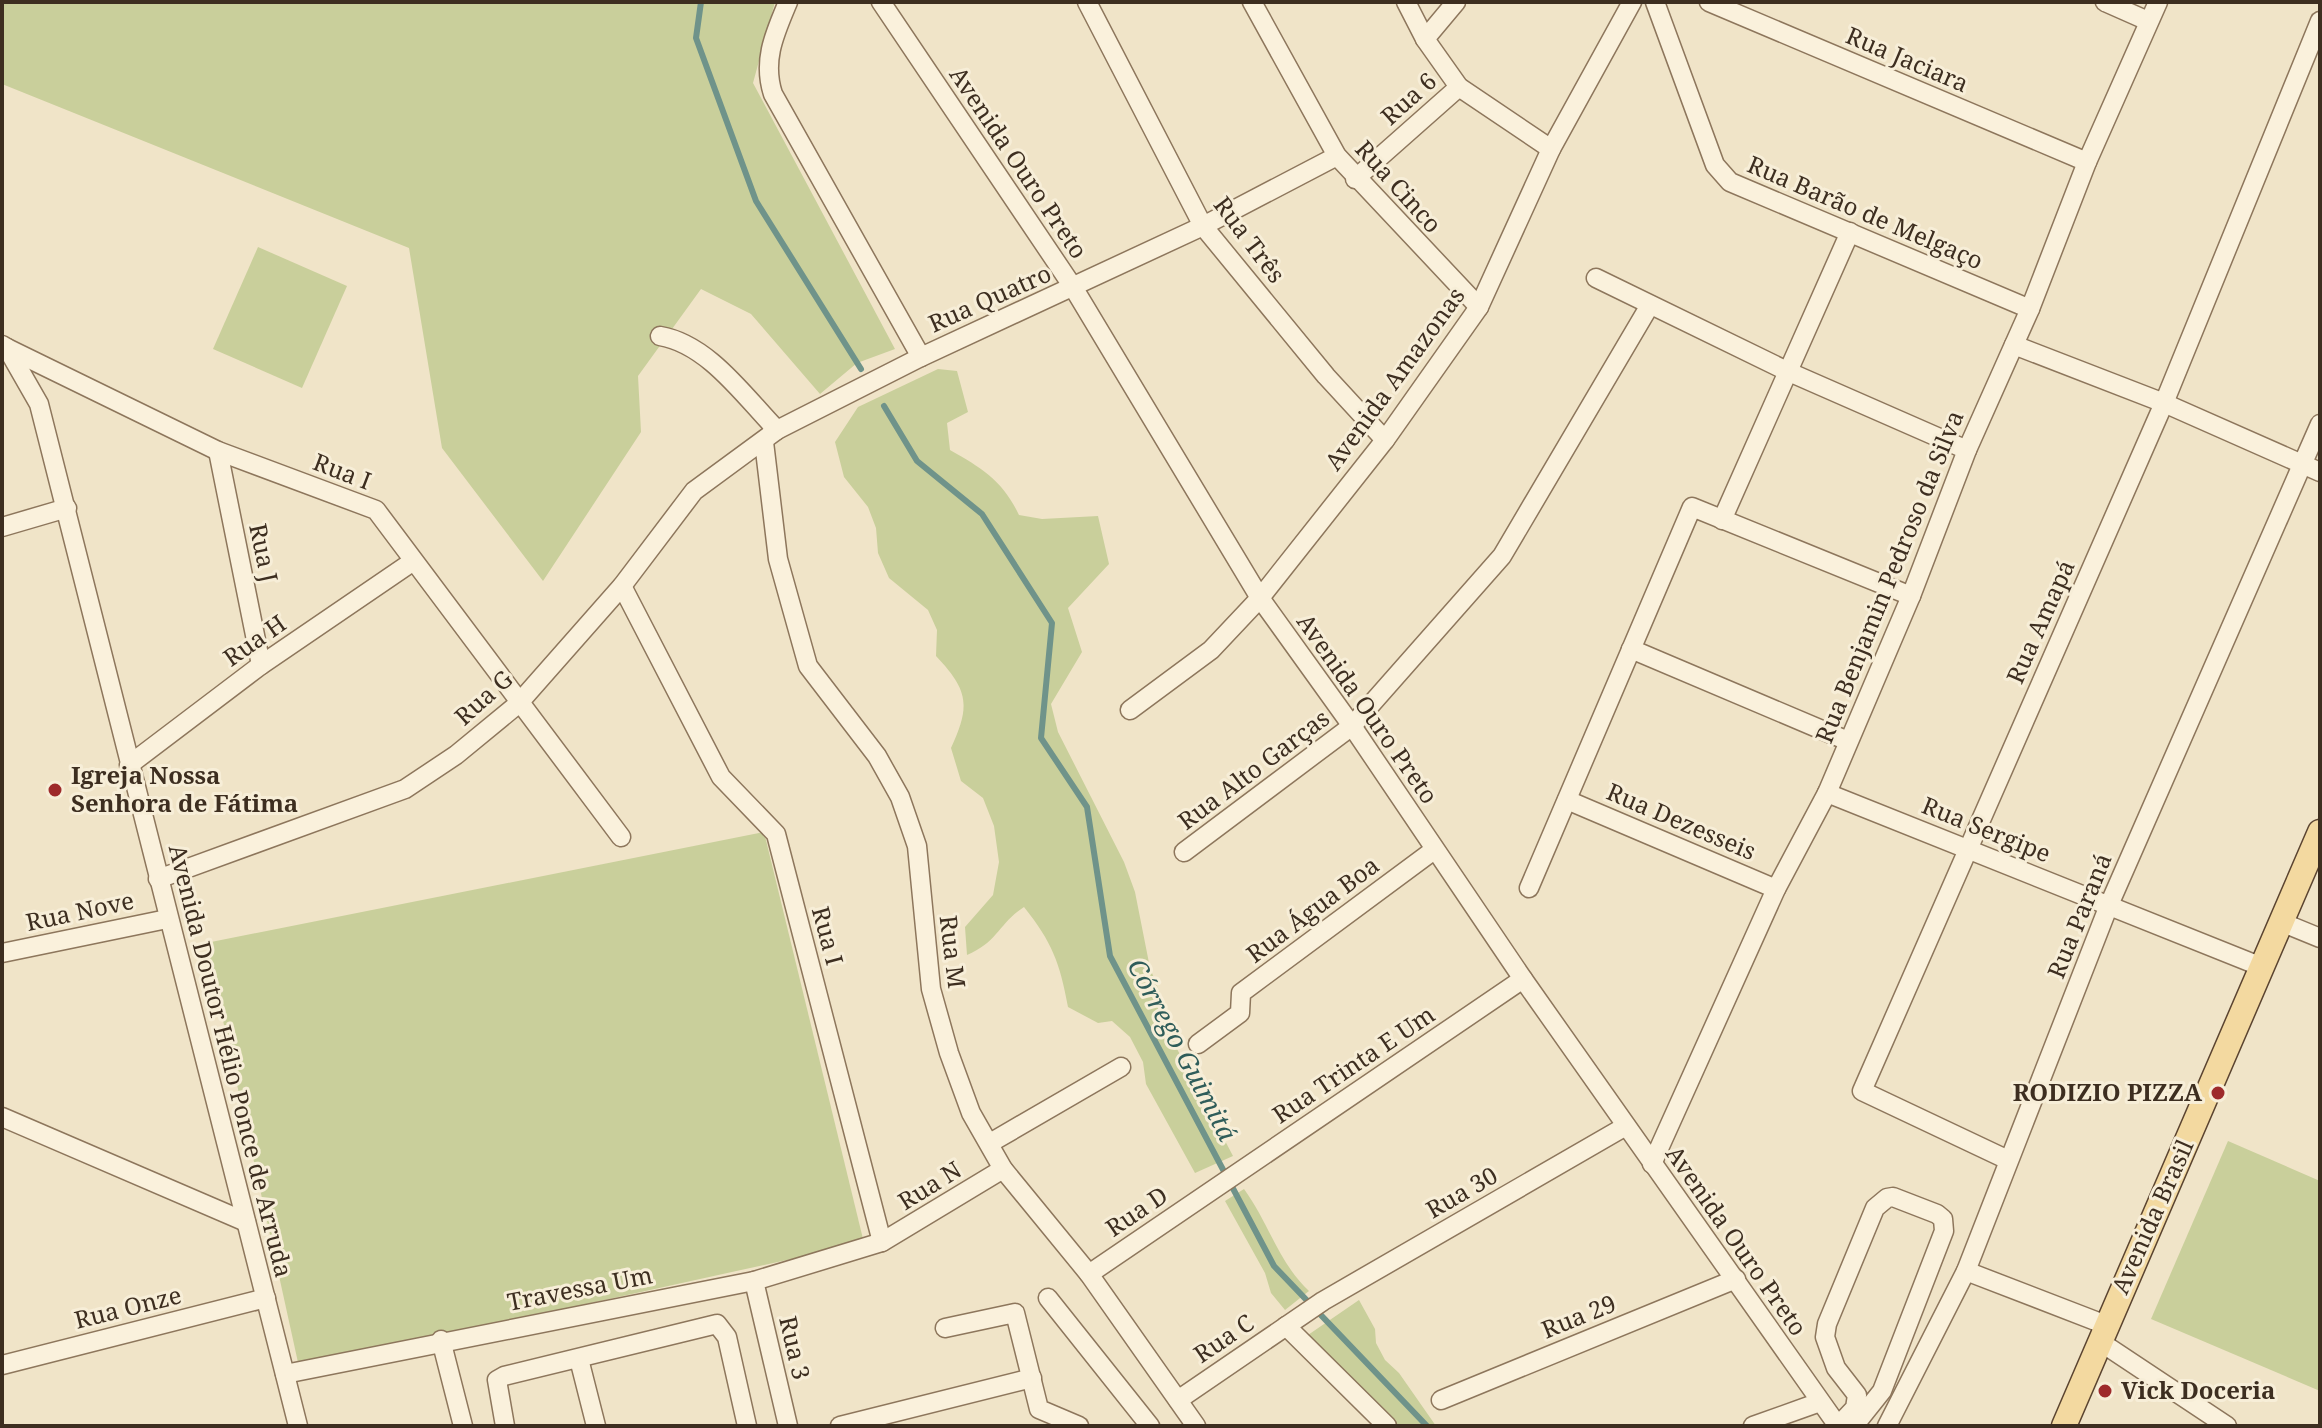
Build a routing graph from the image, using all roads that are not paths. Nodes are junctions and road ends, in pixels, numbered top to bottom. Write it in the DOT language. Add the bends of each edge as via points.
graph roads {
  1 [pos="788,2"];
  2 [pos="881,2"];
  3 [pos="1087,2"];
  4 [pos="1252,2"];
  5 [pos="1406,2"];
  6 [pos="1456,2"];
  7 [pos="1632,2"];
  8 [pos="1655,2"];
  9 [pos="1709,2"];
  10 [pos="2105,2"];
  11 [pos="2158,2"];
  12 [pos="2148,21"];
  13 [pos="2320,21"];
  14 [pos="1425,39"];
  15 [pos="1459,87"];
  16 [pos="1551,149"];
  17 [pos="1337,156"];
  18 [pos="2087,162"];
  19 [pos="1355,179"];
  20 [pos="1203,226"];
  21 [pos="1850,232"];
  22 [pos="1596,278"];
  23 [pos="1073,287"];
  24 [pos="1650,305"];
  25 [pos="1479,307"];
  26 [pos="2030,309"];
  27 [pos="660,336"];
  28 [pos="2014,345"];
  29 [pos="4,347"];
  30 [pos="921,357"];
  31 [pos="1789,372"];
  32 [pos="2164,403"];
  33 [pos="2320,424"];
  34 [pos="770,436"];
  35 [pos="1385,440"];
  36 [pos="1967,450"];
  37 [pos="218,451"];
  38 [pos="2302,465"];
  39 [pos="2320,472"];
  40 [pos="67,508"];
  41 [pos="1722,520"];
  42 [pos="2,527"];
  43 [pos="412,562"];
  44 [pos="622,586"];
  45 [pos="1911,596"];
  46 [pos="1260,598"];
  47 [pos="1631,649"];
  48 [pos="261,665"];
  49 [pos="518,704"];
  50 [pos="1130,710"];
  51 [pos="1352,726"];
  52 [pos="1848,741"];
  53 [pos="129,765"];
  54 [pos="1827,793"];
  55 [pos="1567,800"];
  56 [pos="2320,832"];
  57 [pos="621,837"];
  58 [pos="1966,848"];
  59 [pos="1434,850"];
  60 [pos="1184,852"];
  61 [pos="158,879"];
  62 [pos="1529,888"];
  63 [pos="1776,889"];
  64 [pos="2109,905"];
  65 [pos="167,919"];
  66 [pos="2281,922"];
  67 [pos="2320,938"];
  68 [pos="2,953"];
  69 [pos="2262,967"];
  70 [pos="1523,979"];
  71 [pos="1198,1044"];
  72 [pos="1121,1067"];
  73 [pos="2,1117"];
  74 [pos="1626,1126"];
  75 [pos="990,1143"];
  76 [pos="2008,1160"];
  77 [pos="1652,1164"];
  78 [pos="1003,1169"];
  79 [pos="1212,1190"];
  80 [pos="246,1222"];
  81 [pos="882,1242"];
  82 [pos="1966,1271"];
  83 [pos="1089,1274"];
  84 [pos="1736,1279"];
  85 [pos="754,1281"];
  86 [pos="266,1298"];
  87 [pos="1048,1298"];
  88 [pos="1292,1322"];
  89 [pos="945,1328"];
  90 [pos="2102,1333"];
  91 [pos="441,1340"];
  92 [pos="579,1359"];
  93 [pos="2,1365"];
  94 [pos="285,1374"];
  95 [pos="1032,1378"];
  96 [pos="1178,1400"];
  97 [pos="1441,1400"];
  98 [pos="1820,1402"];
  99 [pos="298,1426"];
  100 [pos="463,1426"];
  101 [pos="505,1426"];
  102 [pos="596,1426"];
  103 [pos="747,1426"];
  104 [pos="788,1426"];
  105 [pos="840,1426"];
  106 [pos="1079,1426"];
  107 [pos="1150,1426"];
  108 [pos="1196,1426"];
  109 [pos="1387,1426"];
  110 [pos="1753,1426"];
  111 [pos="1838,1426"];
  112 [pos="1854,1426"];
  113 [pos="1887,1426"];
  114 [pos="2064,1426"];
  115 [pos="2227,1426"];
  1 -- 30 [label="street, Rua Quatro" via="768,59 773,94"];
  2 -- 23 [label="street, Avenida Ouro Preto"];
  3 -- 20 [label="street, Rua Três"];
  4 -- 17 [label="street, Rua Cinco"];
  5 -- 14 [label="street"];
  6 -- 14 [label="street"];
  7 -- 16 [label="street, Avenida Amazonas"];
  8 -- 21 [label="street, Rua Barão de Melgaço" via="1722,176"];
  9 -- 18 [label="street, Rua Jaciara"];
  10 -- 12 [label="street"];
  11 -- 12 [label="street, Rua Benjamin Pedroso da Silva"];
  12 -- 18 [label="street, Rua Benjamin Pedroso da Silva"];
  13 -- 32 [label="street, Rua Amapá"];
  14 -- 15 [label="street"];
  15 -- 16 [label="street"];
  15 -- 19 [label="street, Rua 6"];
  16 -- 25 [label="street, Avenida Amazonas"];
  17 -- 19 [label="street, Rua Cinco"];
  17 -- 20 [label="street, Rua Quatro"];
  18 -- 26 [label="street, Rua Benjamin Pedroso da Silva"];
  19 -- 25 [label="street, Rua Cinco"];
  20 -- 23 [label="street, Rua Quatro"];
  20 -- 35 [label="street, Rua Três"];
  21 -- 26 [label="street, Rua Barão de Melgaço"];
  21 -- 31 [label="street"];
  22 -- 24 [label="street"];
  23 -- 30 [label="street, Rua Quatro"];
  23 -- 46 [label="street, Avenida Ouro Preto"];
  24 -- 31 [label="street"];
  24 -- 51 [label="street, Rua Alto Garças" via="1502,556"];
  25 -- 35 [label="street, Avenida Amazonas"];
  26 -- 28 [label="street, Rua Benjamin Pedroso da Silva"];
  27 -- 34 [label="street" via="681,339 701,353"];
  28 -- 32 [label="street"];
  28 -- 36 [label="street, Rua Benjamin Pedroso da Silva"];
  29 -- 37 [label="street, Rua I"];
  29 -- 40 [label="street, Avenida Doutor Hélio Ponce de Arruda" via="39,404"];
  30 -- 34 [label="street, Rua Quatro"];
  31 -- 36 [label="street"];
  31 -- 41 [label="street"];
  32 -- 38 [label="street"];
  32 -- 58 [label="street, Rua Amapá"];
  33 -- 38 [label="street, Rua Paraná"];
  34 -- 44 [label="street, Rua G" via="694,491"];
  34 -- 75 [label="street, Rua M" via="778,559 808,666 877,756 900,797 917,846 931,989 971,1113"];
  35 -- 46 [label="street, Avenida Amazonas"];
  36 -- 45 [label="street, Rua Benjamin Pedroso da Silva"];
  37 -- 43 [label="street, Rua I" via="376,510"];
  37 -- 48 [label="street, Rua J"];
  38 -- 39 [label="street"];
  38 -- 64 [label="street, Rua Paraná"];
  40 -- 42 [label="street"];
  40 -- 53 [label="street, Avenida Doutor Hélio Ponce de Arruda"];
  41 -- 45 [label="street"];
  41 -- 47 [label="street" via="1692,507"];
  43 -- 48 [label="street, Rua H"];
  43 -- 49 [label="street, Rua I"];
  44 -- 49 [label="street, Rua G"];
  44 -- 81 [label="street, Rua I" via="721,777 776,834"];
  45 -- 52 [label="street, Rua Benjamin Pedroso da Silva"];
  46 -- 50 [label="street, Avenida Amazonas" via="1211,650"];
  46 -- 51 [label="street, Avenida Ouro Preto"];
  47 -- 52 [label="street"];
  47 -- 55 [label="street"];
  48 -- 53 [label="street, Rua H"];
  49 -- 57 [label="street, Rua I"];
  49 -- 61 [label="street, Rua G" via="405,789"];
  51 -- 59 [label="street, Avenida Ouro Preto"];
  51 -- 60 [label="street, Rua Alto Garças"];
  52 -- 54 [label="street, Rua Benjamin Pedroso da Silva"];
  53 -- 61 [label="street, Avenida Doutor Hélio Ponce de Arruda"];
  54 -- 58 [label="street, Rua Sergipe"];
  54 -- 63 [label="street, Rua Benjamin Pedroso da Silva"];
  55 -- 62 [label="street"];
  55 -- 63 [label="street, Rua Dezesseis"];
  56 -- 66 [label="main road, Avenida Brasil"];
  58 -- 64 [label="street, Rua Sergipe"];
  58 -- 76 [label="street, Rua Amapá" via="1862,1091"];
  59 -- 70 [label="street, Avenida Ouro Preto"];
  59 -- 71 [label="street, Rua Água Boa" via="1241,993 1240,1013"];
  61 -- 65 [label="street, Avenida Doutor Hélio Ponce de Arruda"];
  63 -- 77 [label="street, Rua Benjamin Pedroso da Silva"];
  64 -- 69 [label="street, Rua Sergipe"];
  64 -- 76 [label="street, Rua Paraná"];
  65 -- 68 [label="street, Rua Nove"];
  65 -- 80 [label="street, Avenida Doutor Hélio Ponce de Arruda"];
  66 -- 67 [label="street"];
  66 -- 69 [label="main road, Avenida Brasil"];
  69 -- 90 [label="main road, Avenida Brasil"];
  70 -- 74 [label="street, Avenida Ouro Preto"];
  70 -- 79 [label="street, Rua Trinta E Um"];
  72 -- 75 [label="street"];
  73 -- 80 [label="street"];
  74 -- 77 [label="street, Avenida Ouro Preto"];
  74 -- 88 [label="street, Rua 30"];
  75 -- 78 [label="street, Rua M"];
  76 -- 82 [label="street, Rua Paraná"];
  77 -- 84 [label="street, Avenida Ouro Preto"];
  78 -- 81 [label="street, Rua N"];
  78 -- 83 [label="street, Rua M"];
  79 -- 83 [label="street, Rua D"];
  80 -- 86 [label="street, Avenida Doutor Hélio Ponce de Arruda"];
  81 -- 85 [label="street, Travessa Um"];
  82 -- 90 [label="street"];
  82 -- 113 [label="street, Rua Paraná"];
  83 -- 96 [label="street, Rua M"];
  84 -- 97 [label="street, Rua 29"];
  84 -- 98 [label="street, Avenida Ouro Preto"];
  85 -- 91 [label="street, Travessa Um"];
  85 -- 104 [label="street, Rua 3"];
  86 -- 93 [label="street, Rua Onze"];
  86 -- 94 [label="street, Avenida Doutor Hélio Ponce de Arruda"];
  87 -- 107 [label="street"];
  88 -- 96 [label="street, Rua C"];
  88 -- 109 [label="street"];
  89 -- 95 [label="street" via="1015,1313"];
  90 -- 114 [label="main road, Avenida Brasil"];
  90 -- 115 [label="street"];
  91 -- 94 [label="street, Travessa Um"];
  91 -- 100 [label="street"];
  92 -- 101 [label="street" via="497,1380"];
  92 -- 102 [label="street"];
  92 -- 103 [label="street" via="717,1324 727,1337"];
  94 -- 99 [label="street, Avenida Doutor Hélio Ponce de Arruda"];
  95 -- 105 [label="street"];
  95 -- 106 [label="street" via="1039,1409"];
  96 -- 108 [label="street, Rua M"];
  98 -- 110 [label="street"];
  98 -- 111 [label="street, Avenida Ouro Preto"];
  111 -- 112 [label="street" via="1855,1408 1857,1395 1828,1350 1827,1324 1875,1208 1893,1197 1937,1214 1944,1231 1882,1391"];
}
